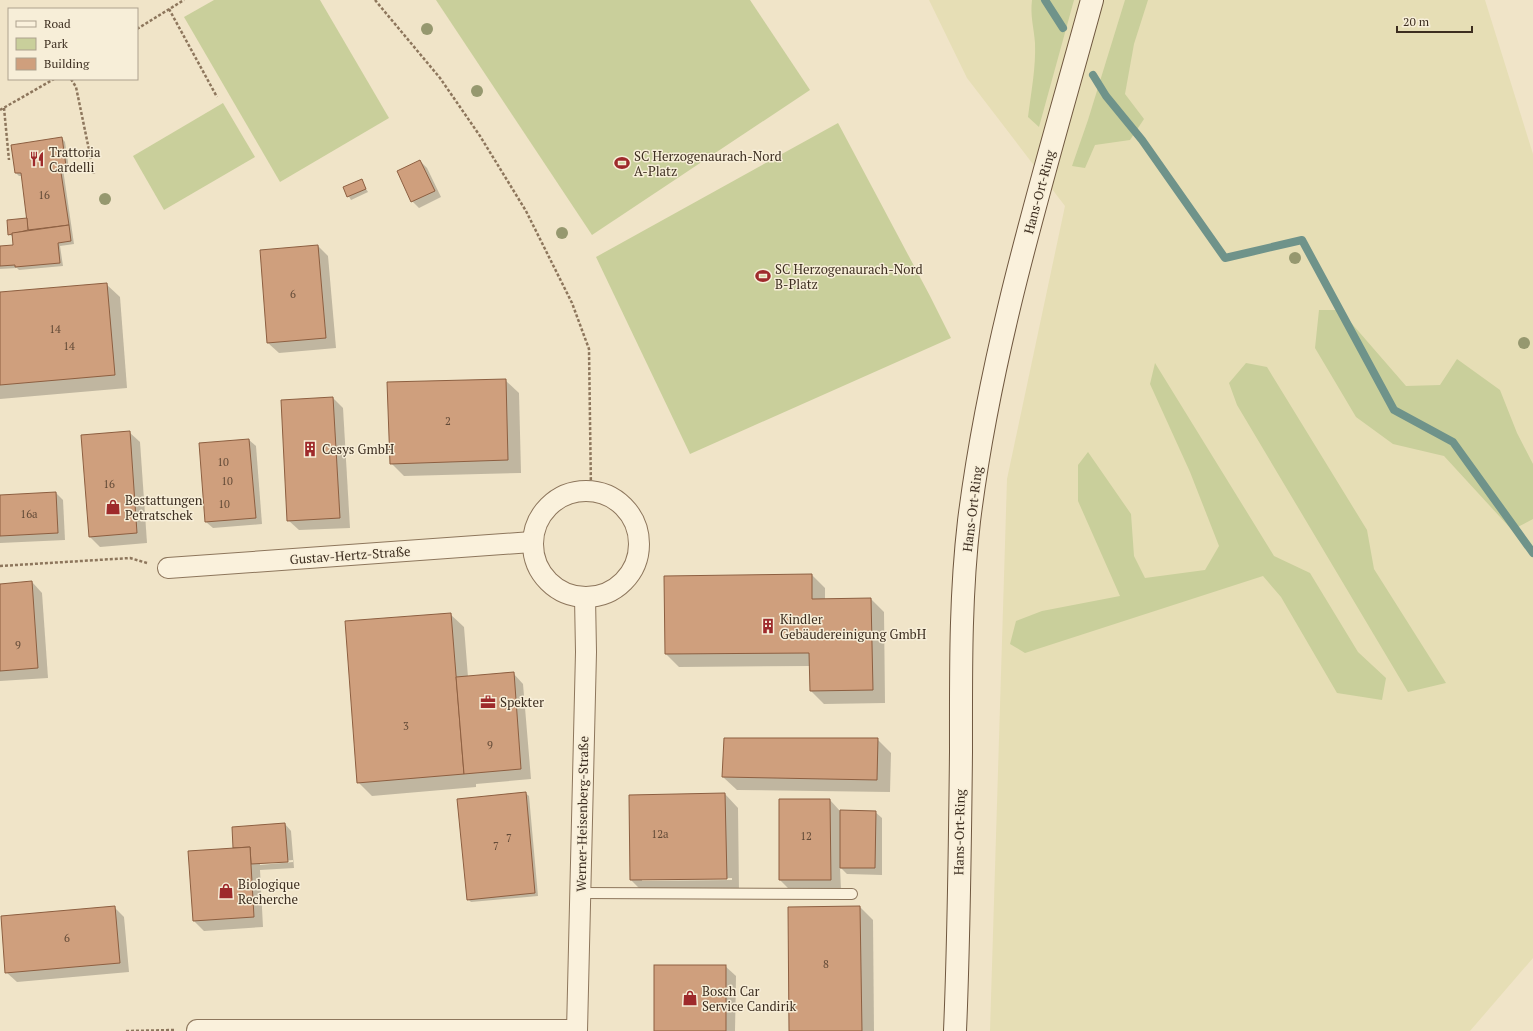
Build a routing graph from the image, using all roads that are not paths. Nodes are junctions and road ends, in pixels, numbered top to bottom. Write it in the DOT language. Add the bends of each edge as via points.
graph roads {
  1 [pos="1092,0"];
  2 [pos="532,542"];
  3 [pos="168,568"];
  4 [pos="585,597"];
  5 [pos="580,893"];
  6 [pos="852,894"];
  7 [pos="196,1030"];
  8 [pos="577,1030"];
  9 [pos="955,1031"];
  1 -- 9 [label="main road, Hans-Ort-Ring" via="1010,300 983,425 972,504 961,635"];
  2 -- 3 [label="street, Gustav-Hertz-Straße"];
  2 -- 4 [label="street" via="541,571 552,585 568,594"];
  2 -- 4 [label="street" via="538,521 547,508 574,492 590,491 606,495 629,512 638,536 638,554 631,571 619,585 603,594"];
  4 -- 5 [label="street, Werner-Heisenberg-Straße"];
  5 -- 6 [label="lane"];
  5 -- 8 [label="street, Werner-Heisenberg-Straße"];
  7 -- 8 [label="street"];
}
